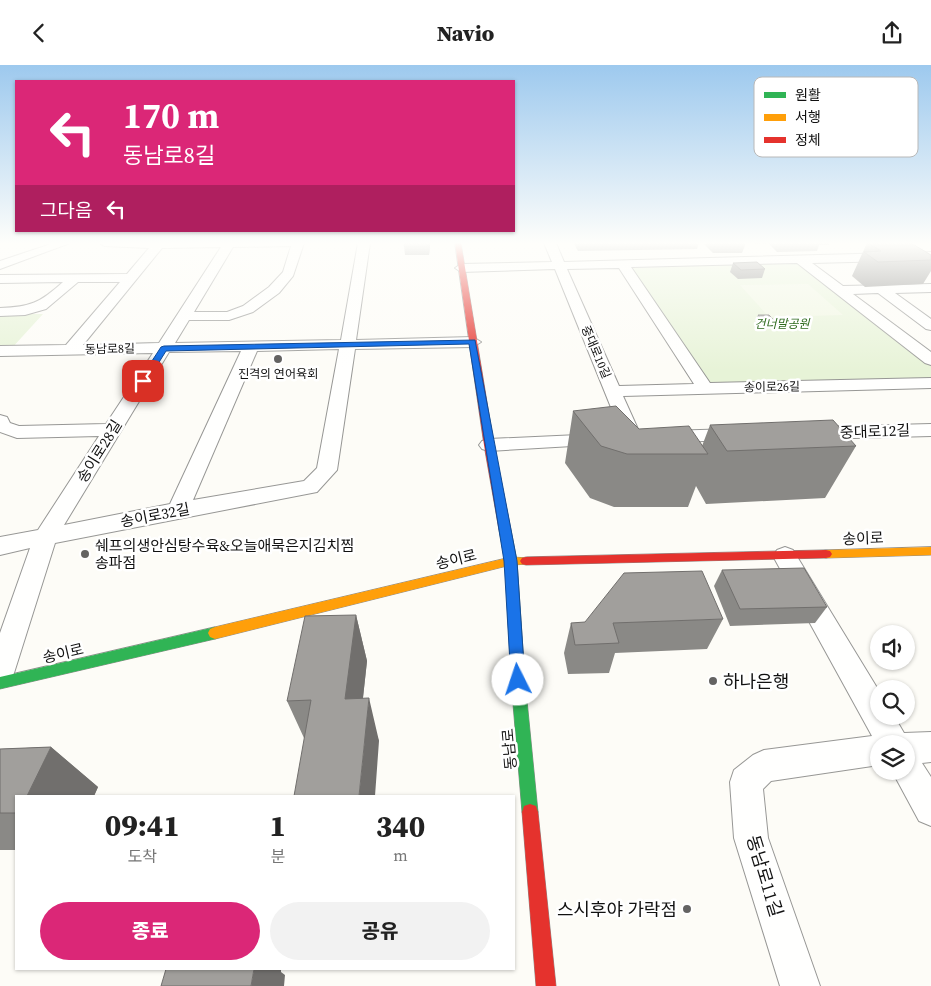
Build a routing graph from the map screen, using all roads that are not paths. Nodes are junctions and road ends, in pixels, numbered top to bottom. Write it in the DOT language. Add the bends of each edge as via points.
graph roads {
  1 [pos="66,286"];
  2 [pos="123,286"];
  3 [pos="203,286"];
  4 [pos="278,286"];
  5 [pos="357,286"];
  6 [pos="464,286"];
  7 [pos="568,286"];
  8 [pos="638,286"];
  9 [pos="835,286"];
  10 [pos="931,288"];
  11 [pos="881,289"];
  12 [pos="908,289"];
  13 [pos="840,290"];
  14 [pos="931,304"];
  15 [pos="0,312"];
  16 [pos="184,316"];
  17 [pos="931,326"];
  18 [pos="473,342"];
  19 [pos="348,345"];
  20 [pos="251,347"];
  21 [pos="164,348"];
  22 [pos="70,350"];
  23 [pos="0,351"];
  24 [pos="928,357"];
  25 [pos="931,383"];
  26 [pos="705,388"];
  27 [pos="612,391"];
  28 [pos="0,421"];
  29 [pos="112,430"];
  30 [pos="931,430"];
  31 [pos="802,433"];
  32 [pos="752,435"];
  33 [pos="632,438"];
  34 [pos="489,445"];
  35 [pos="178,510"];
  36 [pos="45,537"];
  37 [pos="0,546"];
  38 [pos="931,551"];
  39 [pos="785,556"];
  40 [pos="510,561"];
  41 [pos="0,673"];
  42 [pos="0,683"];
  43 [pos="888,735"];
  44 [pos="931,747"];
  45 [pos="915,748"];
  46 [pos="870,751"];
  47 [pos="914,780"];
  48 [pos="931,809"];
  49 [pos="546,986"];
  50 [pos="800,986"];
  1 -- 15 [label="street" via="46,305 30,311"];
  2 -- 22 [label="street"];
  3 -- 16 [label="street, 송이로28길"];
  4 -- 16 [label="street" via="248,309 229,316"];
  5 -- 19 [label="street"];
  6 -- 18 [label="main road, 동남로"];
  7 -- 27 [label="street, 중대로10길"];
  8 -- 26 [label="street"];
  9 -- 13 [label="street"];
  10 -- 12 [label="street"];
  11 -- 12 [label="street"];
  11 -- 13 [label="street"];
  11 -- 17 [label="street"];
  12 -- 14 [label="street"];
  13 -- 24 [label="street"];
  16 -- 21 [label="street, 송이로28길"];
  18 -- 19 [label="street, 동남로8길"];
  18 -- 34 [label="main road, 동남로"];
  19 -- 20 [label="street, 동남로8길"];
  19 -- 35 [label="street, 송이로32길" via="327,470 310,487"];
  20 -- 21 [label="street, 동남로8길"];
  20 -- 35 [label="street"];
  21 -- 22 [label="street, 동남로8길"];
  21 -- 29 [label="street, 송이로28길"];
  22 -- 23 [label="street, 동남로8길"];
  25 -- 26 [label="street, 송이로26길"];
  26 -- 27 [label="street, 송이로26길"];
  27 -- 33 [label="street, 중대로10길"];
  28 -- 29 [label="street" via="3,427 17,432"];
  29 -- 36 [label="street, 송이로28길"];
  30 -- 31 [label="street, 중대로12길"];
  32 -- 33 [label="street"];
  33 -- 34 [label="street"];
  34 -- 40 [label="main road, 동남로"];
  35 -- 36 [label="street, 송이로32길"];
  36 -- 37 [label="street, 송이로32길"];
  36 -- 41 [label="street, 송이로28길"];
  38 -- 39 [label="main road, 송이로"];
  39 -- 40 [label="main road, 송이로"];
  39 -- 43 [label="street"];
  40 -- 42 [label="main road, 송이로"];
  40 -- 49 [label="main road, 동남로"];
  44 -- 45 [label="street"];
  46 -- 50 [label="street, 동남로11길" via="764,766 746,782 751,838"];
  47 -- 48 [label="street"];
}
